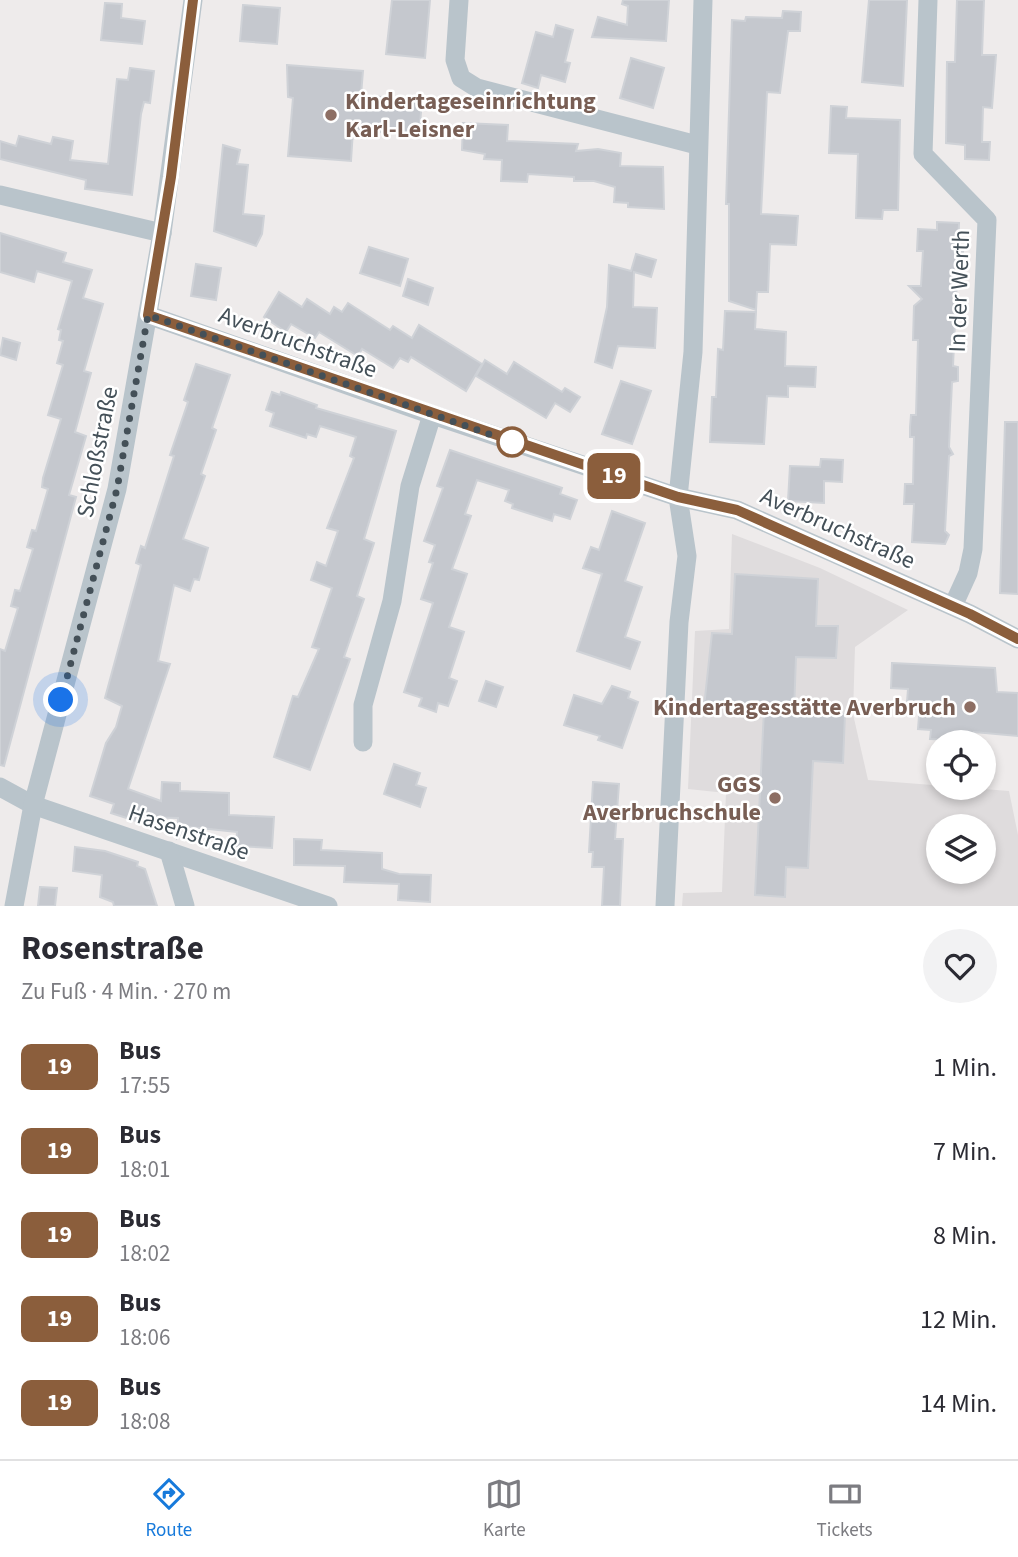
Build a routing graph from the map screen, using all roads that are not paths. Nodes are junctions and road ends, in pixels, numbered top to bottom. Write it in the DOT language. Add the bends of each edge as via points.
graph roads {
  1 [pos="193,0"];
  2 [pos="459,0"];
  3 [pos="703,0"];
  4 [pos="928,0"];
  5 [pos="698,145"];
  6 [pos="0,195"];
  7 [pos="162,233"];
  8 [pos="148,315"];
  9 [pos="432,415"];
  10 [pos="678,497"];
  11 [pos="953,606"];
  12 [pos="1018,639"];
  13 [pos="363,742"];
  14 [pos="0,787"];
  15 [pos="33,805"];
  16 [pos="169,850"];
  17 [pos="14,906"];
  18 [pos="185,906"];
  19 [pos="328,906"];
  20 [pos="665,906"];
  1 -- 7 [label="street, Schloßstraße"];
  2 -- 5 [label="street" via="455,60 461,78 477,88"];
  3 -- 5 [label="street"];
  4 -- 11 [label="street, In der Werth" via="923,154 987,220 973,549"];
  5 -- 10 [label="street" via="693,352"];
  6 -- 7 [label="street"];
  7 -- 8 [label="street, Schloßstraße"];
  8 -- 9 [label="street, Averbruchstraße"];
  8 -- 15 [label="street, Schloßstraße" via="117,489"];
  9 -- 10 [label="street, Averbruchstraße"];
  9 -- 13 [label="street" via="410,486 391,601 363,705"];
  10 -- 11 [label="street, Averbruchstraße" via="737,510"];
  10 -- 20 [label="street" via="687,556 679,622"];
  11 -- 12 [label="street, Averbruchstraße"];
  14 -- 15 [label="street, Hasenstraße"];
  15 -- 16 [label="street, Hasenstraße"];
  15 -- 17 [label="street, Schloßstraße"];
  16 -- 18 [label="street"];
  16 -- 19 [label="street, Hasenstraße"];
}
